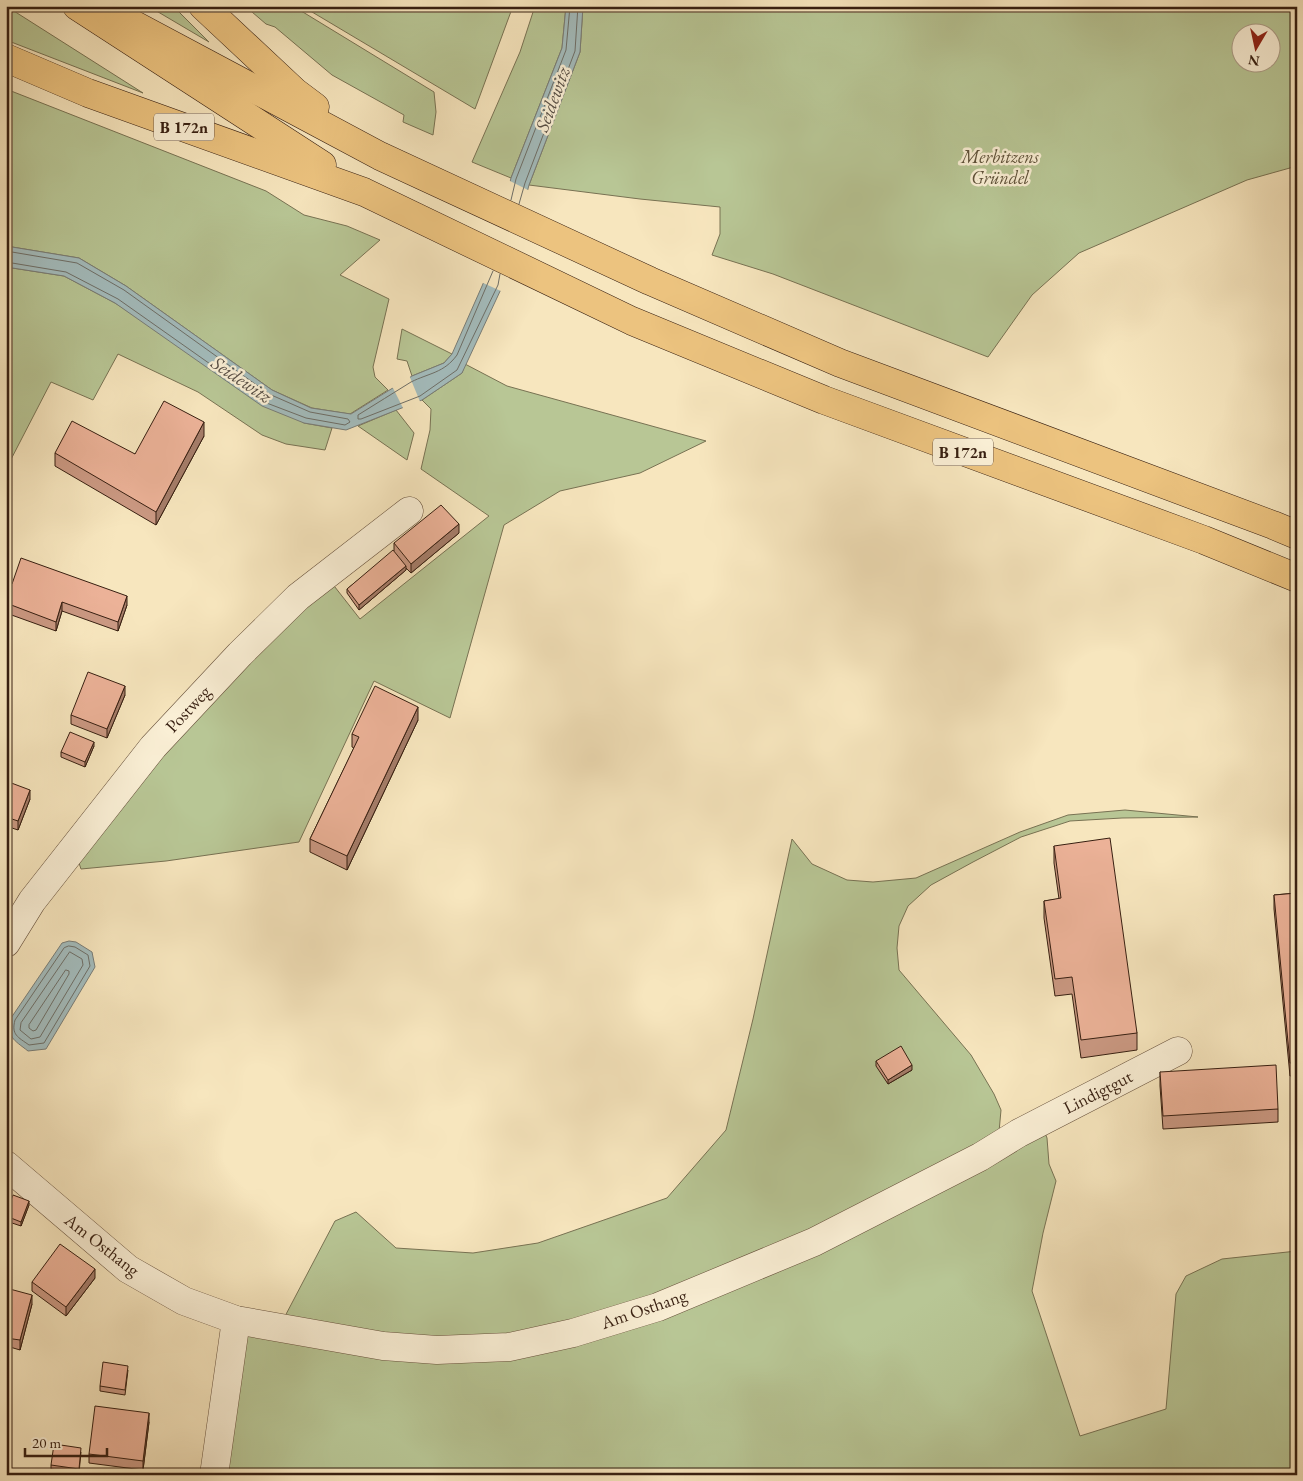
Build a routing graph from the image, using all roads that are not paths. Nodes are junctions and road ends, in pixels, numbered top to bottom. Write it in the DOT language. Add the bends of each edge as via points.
graph roads {
  1 [pos="77,6"];
  2 [pos="99,6"];
  3 [pos="203,6"];
  4 [pos="6,58"];
  5 [pos="380,156"];
  6 [pos="364,192"];
  7 [pos="409,511"];
  8 [pos="1297,535"];
  9 [pos="1297,578"];
  10 [pos="6,943"];
  11 [pos="1178,1051"];
  12 [pos="1019,1133"];
  13 [pos="6,1165"];
  14 [pos="236,1320"];
  15 [pos="214,1475"];
  1 -- 6 [label="highway, B 172n"];
  2 -- 5 [label="highway, B 172n"];
  3 -- 5 [label="highway" via="295,92"];
  4 -- 6 [label="highway, B 172n" via="88,92"];
  5 -- 8 [label="highway, B 172n" via="650,281 840,363"];
  6 -- 9 [label="highway, B 172n" via="632,321 824,400 1204,540"];
  7 -- 10 [label="street, Postweg" via="298,597 153,747 32,901"];
  11 -- 12 [label="street, Lindigtgut"];
  12 -- 14 [label="street, Am Osthang" via="980,1157 814,1242 658,1307 573,1333 509,1347 437,1350 383,1346"];
  13 -- 14 [label="street, Am Osthang" via="128,1269 184,1301"];
  14 -- 15 [label="street"];
}
